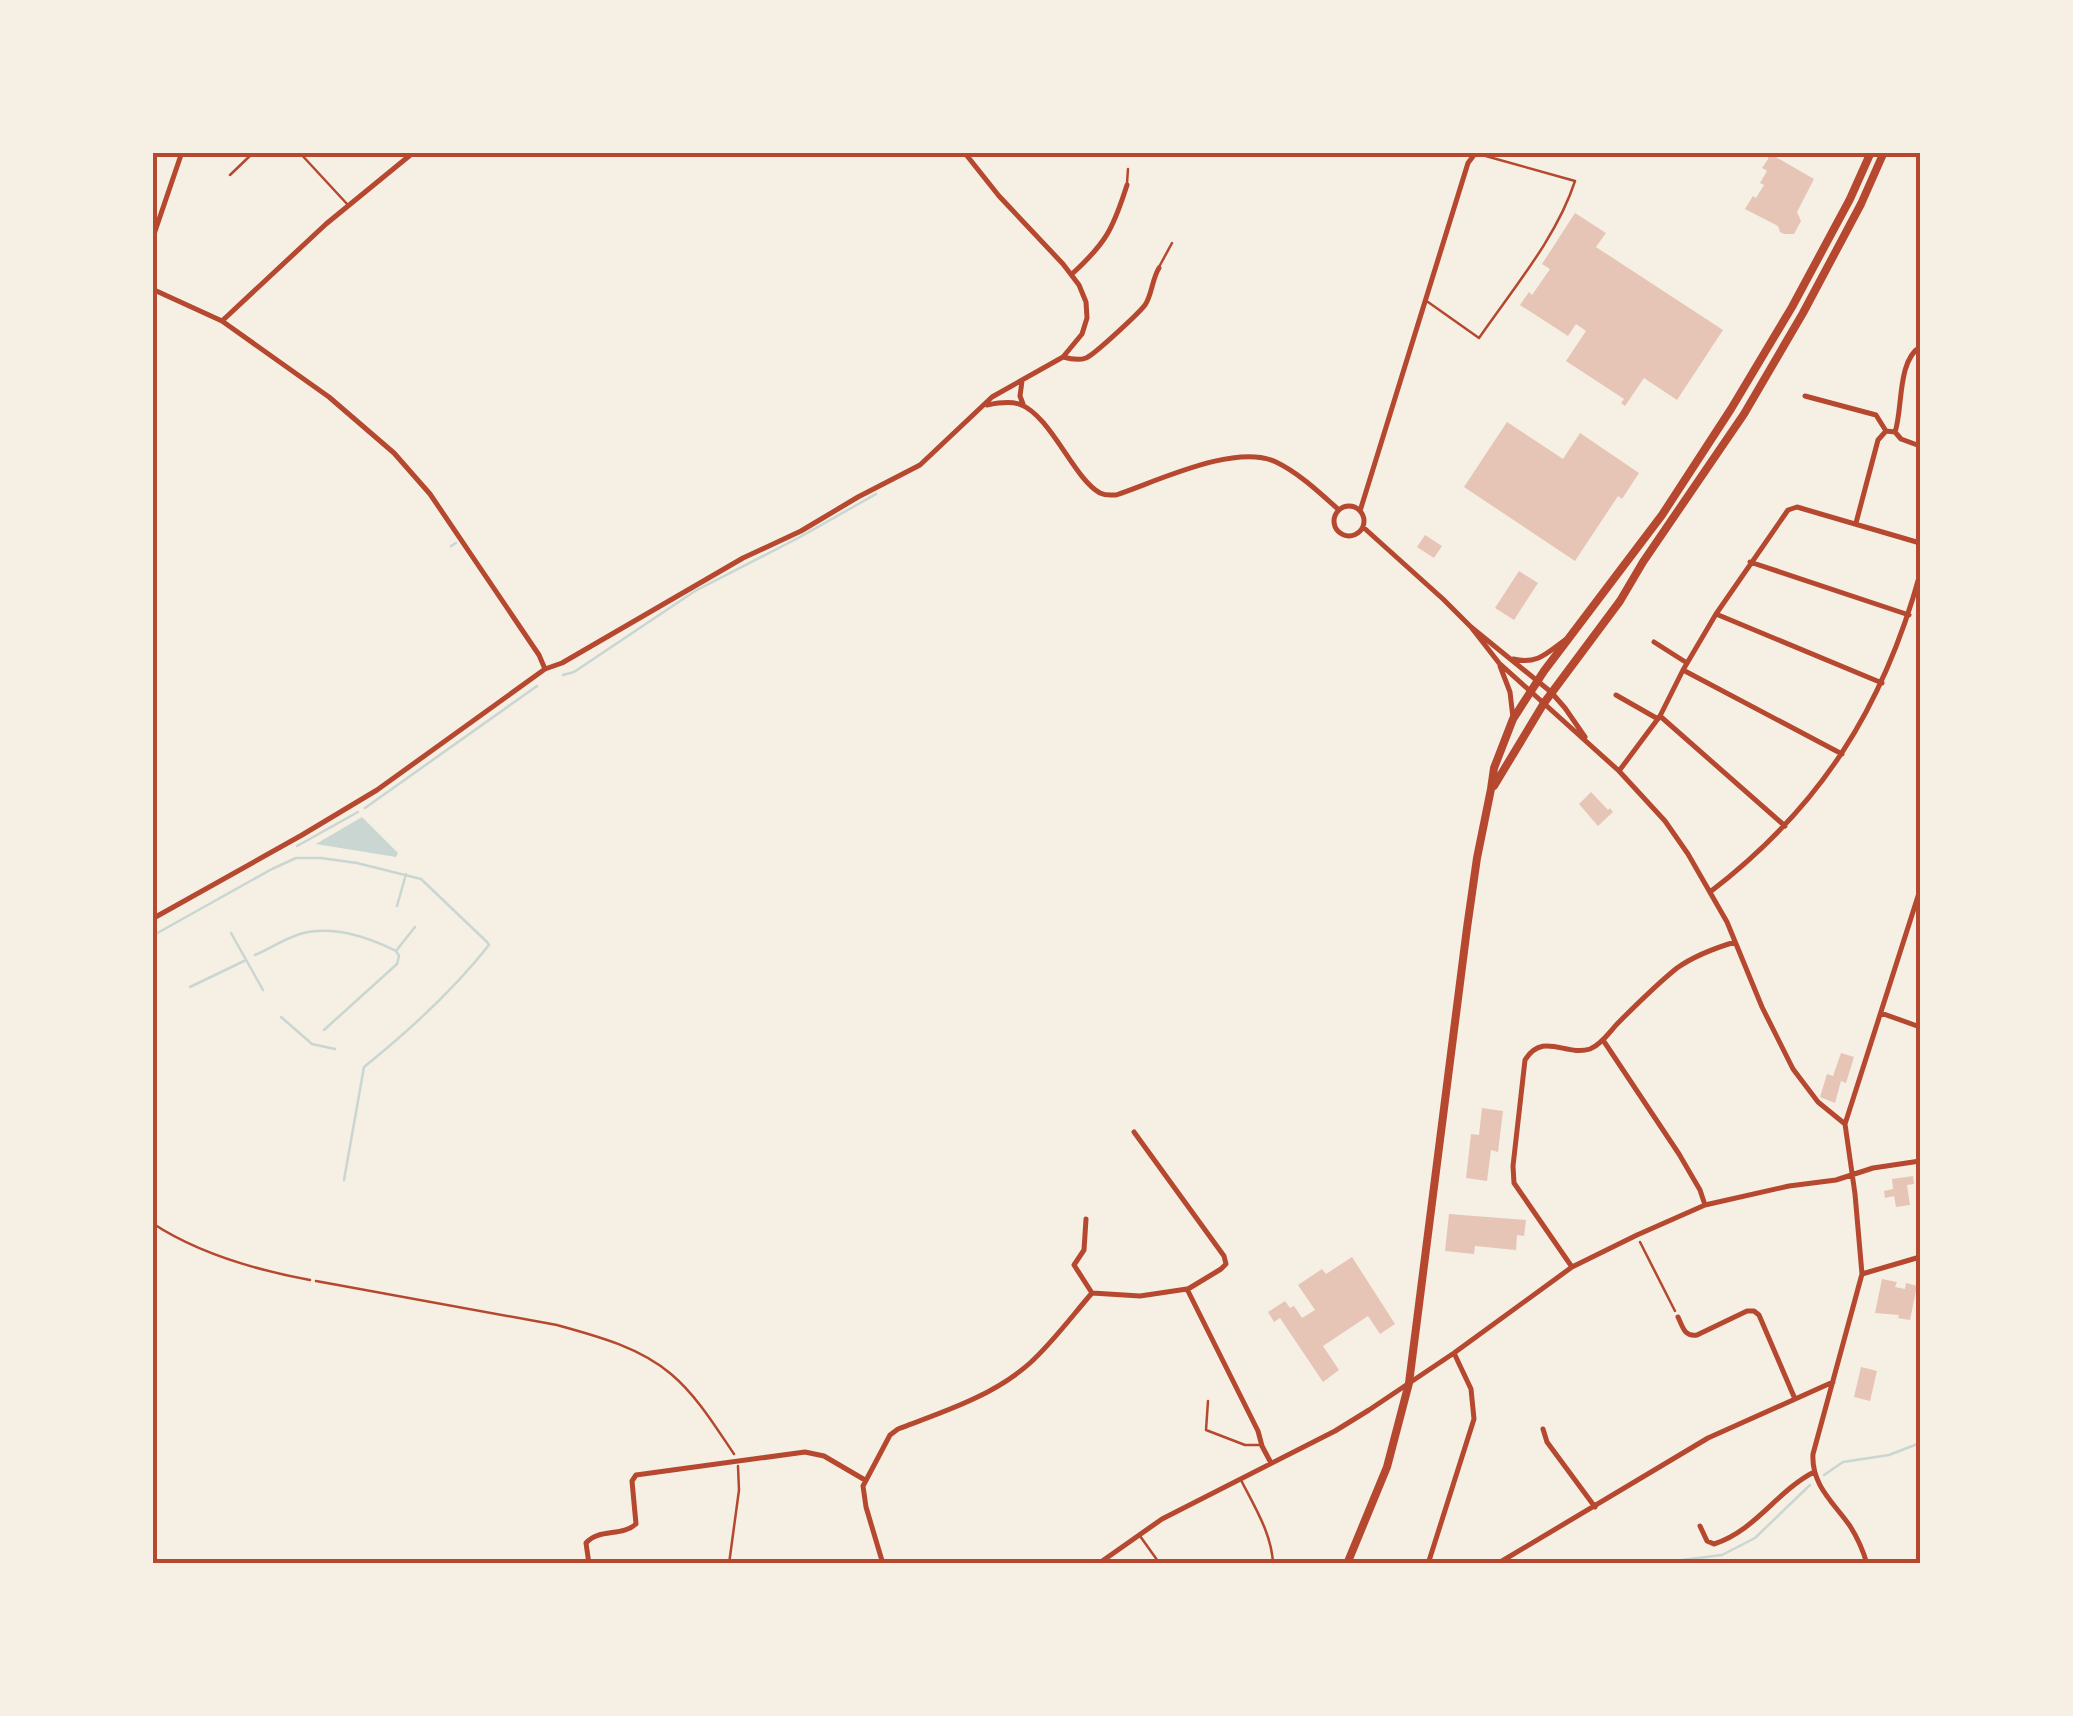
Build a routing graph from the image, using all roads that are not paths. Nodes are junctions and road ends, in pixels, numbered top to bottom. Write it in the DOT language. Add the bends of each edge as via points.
graph roads {
  1 [pos="182,152"];
  2 [pos="254,152"];
  3 [pos="299,152"];
  4 [pos="414,152"];
  5 [pos="964,152"];
  6 [pos="1870,152"];
  7 [pos="1884,152"];
  8 [pos="1474,155"];
  9 [pos="1128,169"];
  10 [pos="230,175"];
  11 [pos="1127,185"];
  12 [pos="349,206"];
  13 [pos="152,240"];
  14 [pos="1172,243"];
  15 [pos="1158,268"];
  16 [pos="1072,274"];
  17 [pos="152,289"];
  18 [pos="1427,301"];
  19 [pos="222,320"];
  20 [pos="1920,347"];
  21 [pos="1063,357"];
  22 [pos="1024,379"];
  23 [pos="1805,396"];
  24 [pos="1024,405"];
  25 [pos="984,406"];
  26 [pos="1886,431"];
  27 [pos="1896,432"];
  28 [pos="1920,446"];
  29 [pos="1339,510"];
  30 [pos="1360,511"];
  31 [pos="1856,523"];
  32 [pos="1363,527"];
  33 [pos="1920,543"];
  34 [pos="1750,562"];
  35 [pos="1920,574"];
  36 [pos="1716,614"];
  37 [pos="1909,615"];
  38 [pos="1471,627"];
  39 [pos="1572,636"];
  40 [pos="1654,642"];
  41 [pos="1510,659"];
  42 [pos="1499,663"];
  43 [pos="1685,666"];
  44 [pos="545,669"];
  45 [pos="1538,682"];
  46 [pos="1882,683"];
  47 [pos="1551,692"];
  48 [pos="1531,693"];
  49 [pos="1616,695"];
  50 [pos="1544,703"];
  51 [pos="1659,718"];
  52 [pos="1512,719"];
  53 [pos="1588,742"];
  54 [pos="1842,754"];
  55 [pos="1619,771"];
  56 [pos="1491,789"];
  57 [pos="1784,826"];
  58 [pos="1920,890"];
  59 [pos="1710,892"];
  60 [pos="152,919"];
  61 [pos="1735,942"];
  62 [pos="1880,1013"];
  63 [pos="1920,1027"];
  64 [pos="1603,1040"];
  65 [pos="1845,1124"];
  66 [pos="1134,1132"];
  67 [pos="1920,1162"];
  68 [pos="1853,1174"];
  69 [pos="1705,1204"];
  70 [pos="1086,1219"];
  71 [pos="152,1222"];
  72 [pos="1920,1258"];
  73 [pos="1572,1268"];
  74 [pos="1862,1274"];
  75 [pos="310,1280"];
  76 [pos="1187,1290"];
  77 [pos="1092,1293"];
  78 [pos="1678,1317"];
  79 [pos="1454,1353"];
  80 [pos="1833,1382"];
  81 [pos="1409,1383"];
  82 [pos="1795,1399"];
  83 [pos="1208,1401"];
  84 [pos="1543,1429"];
  85 [pos="1262,1446"];
  86 [pos="1270,1463"];
  87 [pos="1814,1472"];
  88 [pos="1240,1478"];
  89 [pos="865,1480"];
  90 [pos="1595,1506"];
  91 [pos="1700,1526"];
  92 [pos="1138,1534"];
  93 [pos="589,1564"];
  94 [pos="884,1564"];
  95 [pos="1098,1564"];
  96 [pos="1160,1564"];
  97 [pos="1274,1564"];
  98 [pos="1346,1564"];
  99 [pos="1428,1564"];
  100 [pos="1497,1564"];
  101 [pos="1866,1564"];
  1 -- 13 [label="street"];
  2 -- 10 [label="lane"];
  3 -- 12 [label="lane"];
  4 -- 12 [label="street"];
  5 -- 16 [label="street"];
  6 -- 39 [label="main road" via="1792,307 1731,409"];
  7 -- 47 [label="main road" via="1744,414"];
  8 -- 18 [label="street"];
  8 -- 18 [label="lane" via="1575,181 1568,204 1479,338"];
  9 -- 11 [label="lane"];
  11 -- 16 [label="street" via="1106,239"];
  12 -- 19 [label="street"];
  14 -- 15 [label="lane"];
  15 -- 21 [label="street" via="1148,302 1132,317 1088,358"];
  16 -- 21 [label="street" via="1086,318"];
  17 -- 19 [label="street"];
  18 -- 30 [label="street"];
  19 -- 44 [label="street" via="329,396 409,468"];
  20 -- 27 [label="street" via="1910,356"];
  21 -- 22 [label="street"];
  22 -- 24 [label="street"];
  22 -- 25 [label="street"];
  23 -- 26 [label="street" via="1876,414"];
  24 -- 25 [label="street"];
  24 -- 29 [label="street" via="1108,495 1244,455 1278,463"];
  25 -- 44 [label="street" via="920,465"];
  26 -- 27 [label="street"];
  26 -- 31 [label="street"];
  27 -- 28 [label="street"];
  29 -- 30 [label="street"];
  29 -- 32 [label="street" via="1334,520 1342,534"];
  30 -- 32 [label="street"];
  31 -- 33 [label="street"];
  31 -- 34 [label="street" via="1796,507"];
  32 -- 38 [label="street"];
  34 -- 36 [label="street"];
  34 -- 37 [label="street"];
  35 -- 37 [label="street"];
  36 -- 43 [label="street"];
  36 -- 46 [label="street"];
  37 -- 46 [label="street"];
  38 -- 41 [label="street"];
  38 -- 42 [label="street"];
  39 -- 41 [label="street" via="1534,661"];
  39 -- 45 [label="main road"];
  40 -- 43 [label="street"];
  41 -- 45 [label="street"];
  42 -- 48 [label="street"];
  42 -- 52 [label="street"];
  43 -- 51 [label="street"];
  43 -- 54 [label="street"];
  44 -- 60 [label="street" via="376,790"];
  45 -- 47 [label="street"];
  45 -- 48 [label="main road"];
  46 -- 54 [label="street"];
  47 -- 50 [label="main road"];
  47 -- 53 [label="street"];
  48 -- 50 [label="street"];
  48 -- 52 [label="main road"];
  49 -- 51 [label="street"];
  50 -- 53 [label="street"];
  50 -- 56 [label="main road"];
  51 -- 55 [label="street"];
  51 -- 57 [label="street"];
  52 -- 56 [label="main road"];
  53 -- 55 [label="street"];
  54 -- 57 [label="street"];
  55 -- 59 [label="street" via="1665,821"];
  56 -- 81 [label="main road" via="1476,858"];
  57 -- 59 [label="street"];
  58 -- 62 [label="street"];
  59 -- 61 [label="street"];
  61 -- 64 [label="street" via="1678,968"];
  61 -- 65 [label="street" via="1793,1068"];
  62 -- 63 [label="street"];
  62 -- 65 [label="street"];
  64 -- 69 [label="street"];
  64 -- 73 [label="street" via="1588,1050 1540,1045 1525,1060 1514,1183"];
  65 -- 68 [label="street"];
  66 -- 76 [label="street" via="1224,1256 1221,1269"];
  67 -- 68 [label="street"];
  68 -- 69 [label="street"];
  68 -- 74 [label="street"];
  69 -- 73 [label="street"];
  70 -- 77 [label="street" via="1084,1250 1074,1265"];
  71 -- 75 [label="lane" via="224,1258"];
  72 -- 74 [label="street"];
  73 -- 79 [label="street"];
  74 -- 80 [label="street"];
  76 -- 77 [label="street"];
  76 -- 85 [label="street"];
  77 -- 89 [label="street" via="1030,1363 980,1395 890,1435"];
  78 -- 82 [label="street" via="1691,1336 1754,1311"];
  79 -- 81 [label="street"];
  79 -- 99 [label="street" via="1471,1389 1474,1420"];
  80 -- 82 [label="street"];
  80 -- 87 [label="street"];
  81 -- 86 [label="street"];
  81 -- 98 [label="main road" via="1387,1468"];
  82 -- 90 [label="street" via="1708,1438"];
  83 -- 85 [label="lane" via="1206,1430"];
  84 -- 90 [label="street"];
  85 -- 86 [label="street"];
  86 -- 88 [label="street"];
  87 -- 91 [label="street" via="1724,1541 1707,1541"];
  87 -- 101 [label="street"];
  88 -- 92 [label="street"];
  88 -- 97 [label="lane"];
  89 -- 93 [label="street" via="814,1452 636,1475 636,1524 592,1536 586,1543"];
  89 -- 94 [label="street" via="863,1494"];
  90 -- 100 [label="street"];
  92 -- 95 [label="street"];
  92 -- 96 [label="lane"];
}
